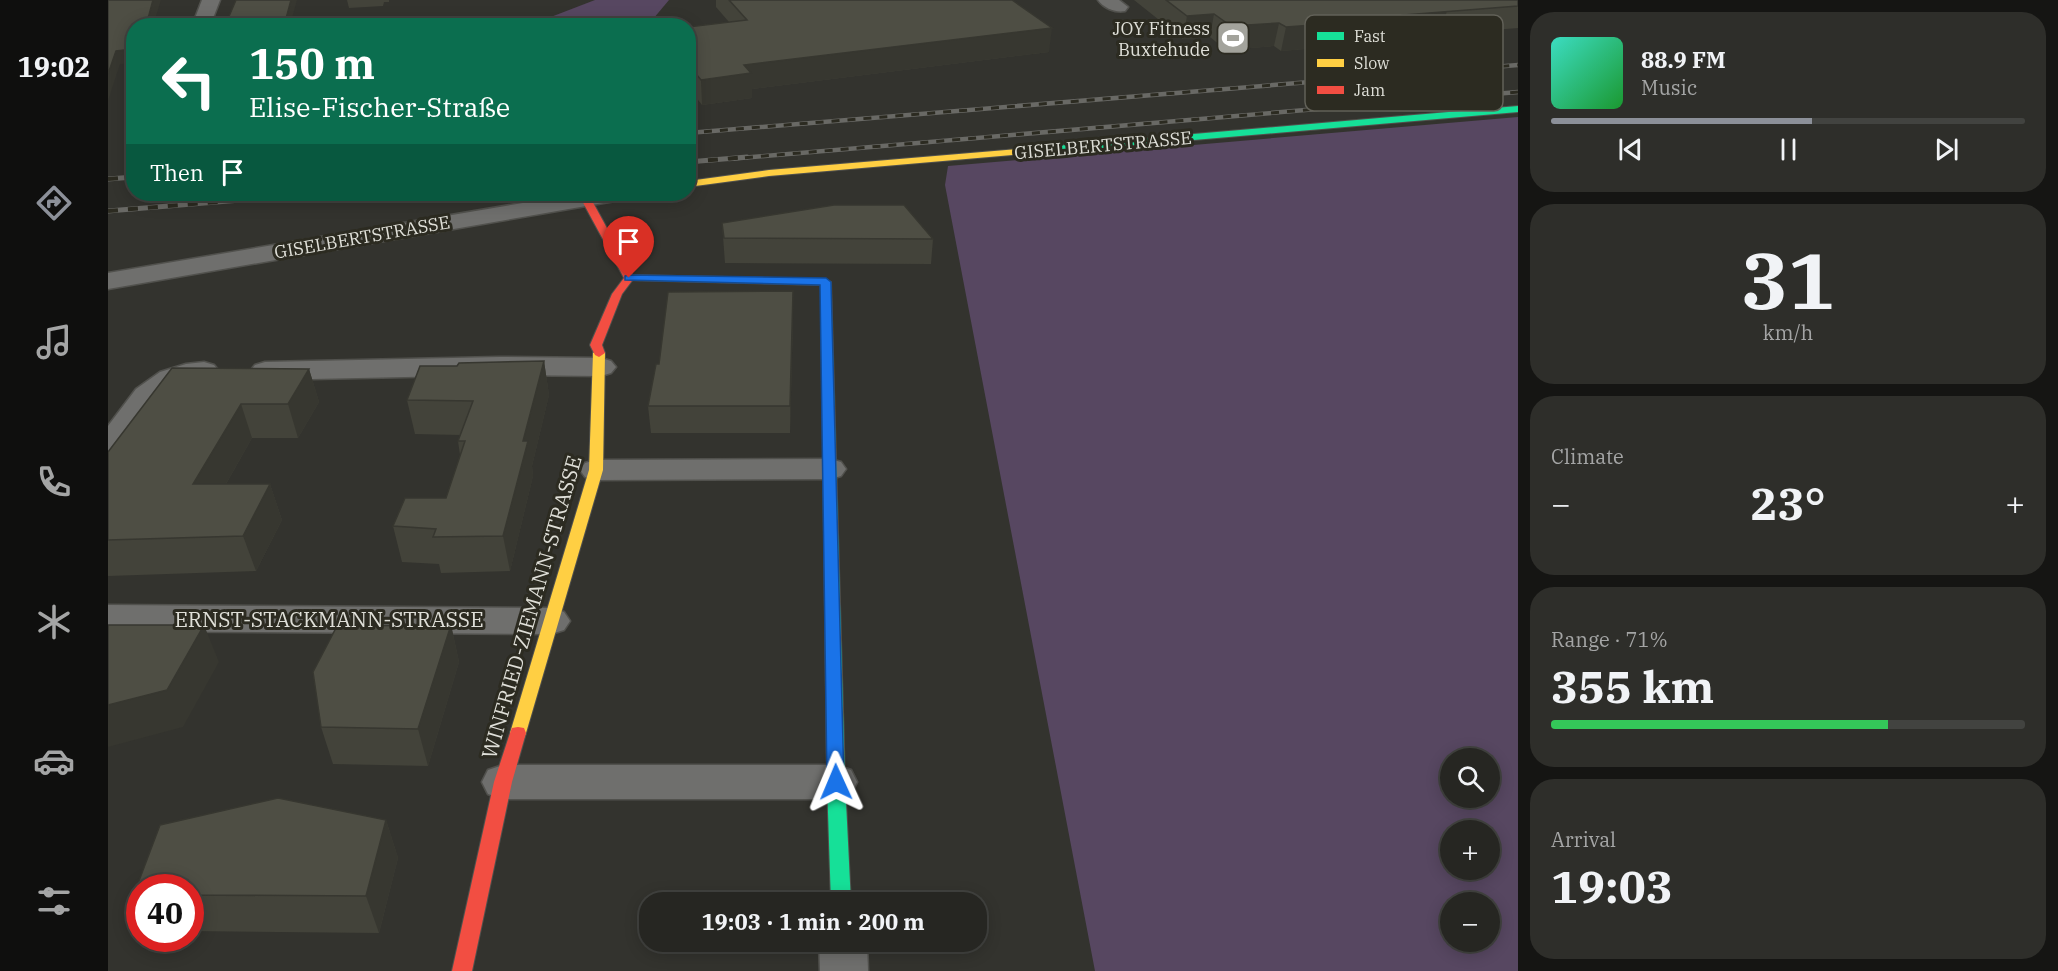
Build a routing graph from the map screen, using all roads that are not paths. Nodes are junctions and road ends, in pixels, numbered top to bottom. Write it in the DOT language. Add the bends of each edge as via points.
graph roads {
  1 [pos="211,0"];
  2 [pos="204,18"];
  3 [pos="1518,109"];
  4 [pos="1503,110"];
  5 [pos="1495,111"];
  6 [pos="696,183"];
  7 [pos="568,201"];
  8 [pos="587,201"];
  9 [pos="629,278"];
  10 [pos="108,281"];
  11 [pos="601,368"];
  12 [pos="108,448"];
  13 [pos="830,469"];
  14 [pos="596,470"];
  15 [pos="108,618"];
  16 [pos="551,621"];
  17 [pos="503,782"];
  18 [pos="836,782"];
  19 [pos="841,892"];
  20 [pos="843,952"];
  21 [pos="462,971"];
  22 [pos="844,971"];
  1 -- 2 [label="street"];
  3 -- 4 [label="street, GISELBERTSTRASSE"];
  5 -- 6 [label="street, GISELBERTSTRASSE" via="769,173"];
  7 -- 10 [label="street, GISELBERTSTRASSE"];
  8 -- 9 [label="street"];
  9 -- 11 [label="street, WINFRIED-ZIEMANN-STRASSE" via="617,294 596,345"];
  9 -- 13 [label="street" via="826,282"];
  11 -- 12 [label="street" via="195,371 167,378 152,388"];
  11 -- 14 [label="street, WINFRIED-ZIEMANN-STRASSE"];
  13 -- 14 [label="street"];
  13 -- 18 [label="street"];
  14 -- 16 [label="street, WINFRIED-ZIEMANN-STRASSE"];
  15 -- 16 [label="street, ERNST-STACKMANN-STRASSE"];
  16 -- 17 [label="street, WINFRIED-ZIEMANN-STRASSE"];
  17 -- 18 [label="street"];
  17 -- 21 [label="street, WINFRIED-ZIEMANN-STRASSE"];
  18 -- 19 [label="street"];
  20 -- 22 [label="street"];
}
